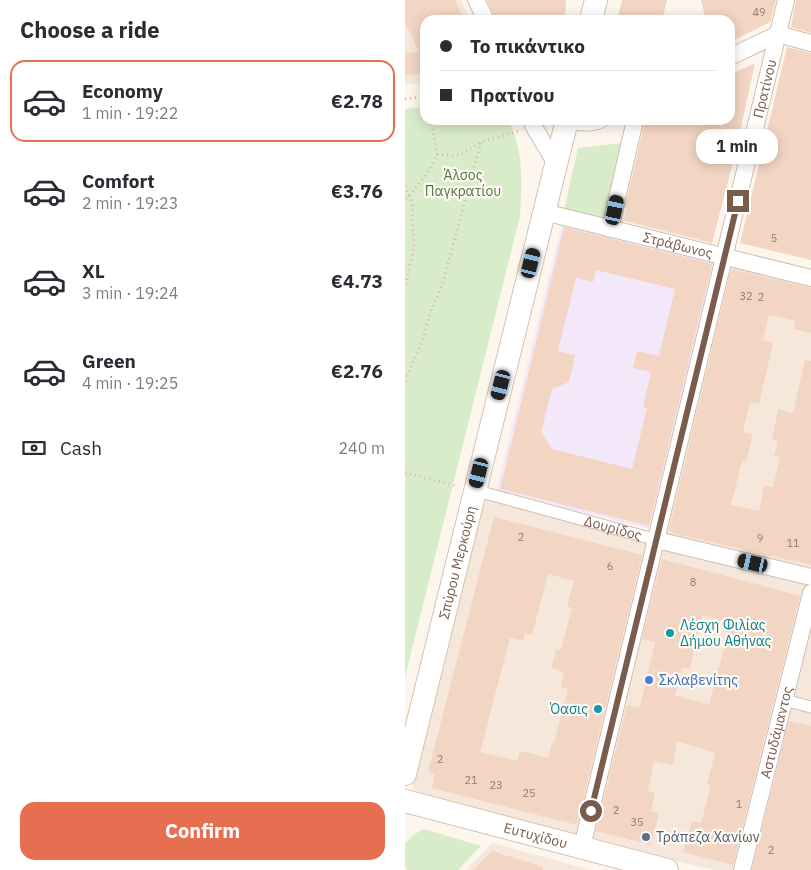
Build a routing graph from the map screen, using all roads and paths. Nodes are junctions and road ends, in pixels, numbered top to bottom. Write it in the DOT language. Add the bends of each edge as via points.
graph roads {
  1 [pos="476,0"];
  2 [pos="786,0"];
  3 [pos="484,15"];
  4 [pos="778,34"];
  5 [pos="811,43"];
  6 [pos="735,55"];
  7 [pos="420,97"];
  8 [pos="405,99"];
  9 [pos="432,125"];
  10 [pos="530,125"];
  11 [pos="534,125"];
  12 [pos="566,125"];
  13 [pos="634,125"];
  14 [pos="481,142"];
  15 [pos="437,155"];
  16 [pos="556,164"];
  17 [pos="405,186"];
  18 [pos="407,197"];
  19 [pos="544,212"];
  20 [pos="610,229"];
  21 [pos="725,257"];
  22 [pos="811,278"];
  23 [pos="405,286"];
  24 [pos="405,381"];
  25 [pos="405,473"];
  26 [pos="474,490"];
  27 [pos="657,540"];
  28 [pos="811,577"];
  29 [pos="811,593"];
  30 [pos="784,700"];
  31 [pos="811,707"];
  32 [pos="405,774"];
  33 [pos="405,801"];
  34 [pos="582,847"];
  35 [pos="667,870"];
  36 [pos="742,870"];
  1 -- 3 [label="street"];
  2 -- 4 [label="street, Πρατίνου"];
  4 -- 5 [label="street"];
  4 -- 6 [label="street"];
  4 -- 21 [label="street, Πρατίνου"];
  7 -- 8 [label="path"];
  9 -- 15 [label="path"];
  10 -- 14 [label="path"];
  11 -- 16 [label="street"];
  12 -- 16 [label="main road, Σπύρου Μερκούρη"];
  13 -- 20 [label="street"];
  14 -- 15 [label="path" via="460,155"];
  14 -- 24 [label="path" via="442,286"];
  15 -- 18 [label="path" via="427,174"];
  16 -- 19 [label="main road, Σπύρου Μερκούρη"];
  17 -- 18 [label="path"];
  18 -- 23 [label="path" via="412,203 414,247"];
  19 -- 20 [label="street, Στράβωνος"];
  19 -- 26 [label="main road, Σπύρου Μερκούρη"];
  20 -- 21 [label="street, Στράβωνος"];
  21 -- 22 [label="street, Στράβωνος"];
  21 -- 27 [label="street, Πρατίνου"];
  25 -- 26 [label="path"];
  26 -- 27 [label="street, Δουρίδος"];
  26 -- 32 [label="main road, Σπύρου Μερκούρη"];
  27 -- 28 [label="street, Δουρίδος"];
  27 -- 34 [label="street, Πρατίνου"];
  29 -- 30 [label="street, Αστυδάμαντος"];
  30 -- 31 [label="street"];
  30 -- 36 [label="street, Αστυδάμαντος"];
  33 -- 34 [label="main road, Ευτυχίδου"];
  34 -- 35 [label="main road, Ευτυχίδου"];
}
